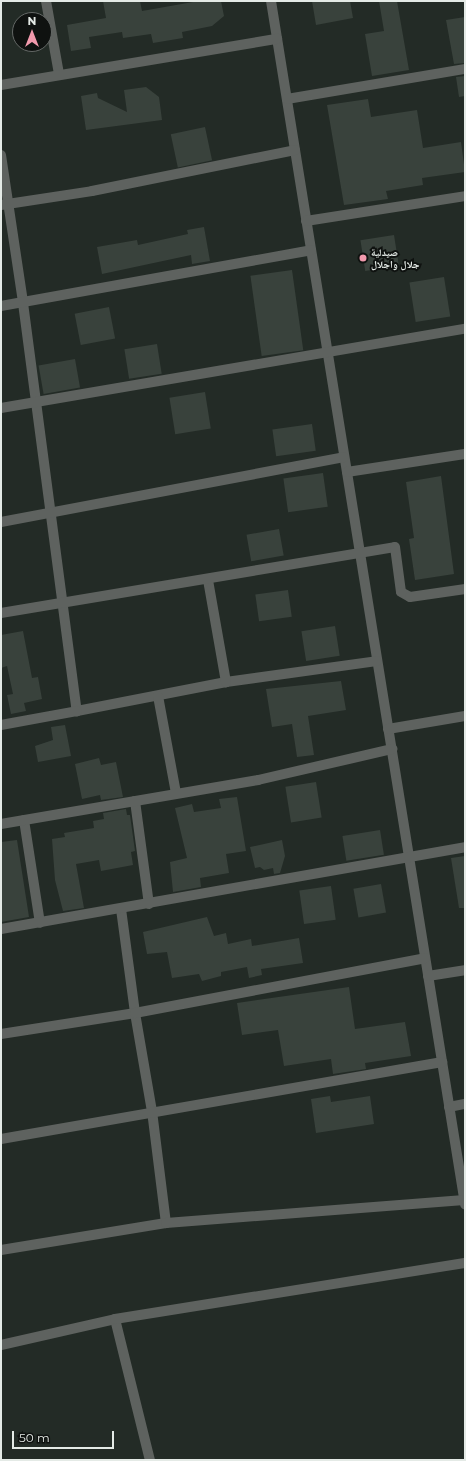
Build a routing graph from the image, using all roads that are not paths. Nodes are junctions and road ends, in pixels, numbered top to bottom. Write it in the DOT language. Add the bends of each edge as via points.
graph roads {
  1 [pos="46,1"];
  2 [pos="271,1"];
  3 [pos="277,39"];
  4 [pos="465,69"];
  5 [pos="59,74"];
  6 [pos="1,85"];
  7 [pos="287,99"];
  8 [pos="295,150"];
  9 [pos="1,155"];
  10 [pos="465,196"];
  11 [pos="5,204"];
  12 [pos="306,221"];
  13 [pos="311,250"];
  14 [pos="23,303"];
  15 [pos="1,306"];
  16 [pos="465,329"];
  17 [pos="327,352"];
  18 [pos="36,402"];
  19 [pos="1,408"];
  20 [pos="465,454"];
  21 [pos="344,457"];
  22 [pos="347,472"];
  23 [pos="50,512"];
  24 [pos="1,522"];
  25 [pos="360,552"];
  26 [pos="208,580"];
  27 [pos="465,589"];
  28 [pos="62,604"];
  29 [pos="1,613"];
  30 [pos="377,661"];
  31 [pos="226,682"];
  32 [pos="158,696"];
  33 [pos="77,711"];
  34 [pos="465,716"];
  35 [pos="1,725"];
  36 [pos="388,729"];
  37 [pos="392,749"];
  38 [pos="176,793"];
  39 [pos="135,801"];
  40 [pos="24,820"];
  41 [pos="1,824"];
  42 [pos="465,847"];
  43 [pos="409,856"];
  44 [pos="149,904"];
  45 [pos="121,909"];
  46 [pos="40,923"];
  47 [pos="1,929"];
  48 [pos="425,958"];
  49 [pos="465,970"];
  50 [pos="428,976"];
  51 [pos="135,1014"];
  52 [pos="1,1034"];
  53 [pos="442,1062"];
  54 [pos="465,1104"];
  55 [pos="449,1107"];
  56 [pos="152,1111"];
  57 [pos="1,1139"];
  58 [pos="464,1200"];
  59 [pos="465,1204"];
  60 [pos="166,1223"];
  61 [pos="1,1250"];
  62 [pos="465,1263"];
  63 [pos="115,1319"];
  64 [pos="1,1345"];
  65 [pos="150,1460"];
  1 -- 5 [label="street"];
  2 -- 3 [label="street"];
  3 -- 5 [label="street"];
  3 -- 7 [label="street"];
  4 -- 7 [label="street"];
  5 -- 6 [label="street"];
  7 -- 8 [label="street"];
  8 -- 11 [label="street" via="92,191"];
  8 -- 12 [label="street"];
  9 -- 11 [label="street"];
  10 -- 12 [label="street"];
  11 -- 14 [label="street"];
  12 -- 13 [label="street"];
  13 -- 14 [label="street"];
  13 -- 17 [label="street"];
  14 -- 15 [label="street"];
  14 -- 18 [label="street"];
  16 -- 17 [label="street"];
  17 -- 18 [label="street"];
  17 -- 21 [label="street"];
  18 -- 19 [label="street"];
  18 -- 23 [label="street"];
  20 -- 22 [label="street"];
  21 -- 22 [label="street"];
  21 -- 23 [label="street"];
  22 -- 25 [label="street"];
  23 -- 24 [label="street"];
  23 -- 28 [label="street"];
  25 -- 26 [label="street"];
  25 -- 27 [label="street" via="395,547 401,592 410,597"];
  25 -- 30 [label="street"];
  26 -- 28 [label="street"];
  26 -- 31 [label="street"];
  28 -- 29 [label="street"];
  28 -- 33 [label="street"];
  30 -- 31 [label="street"];
  30 -- 36 [label="street"];
  31 -- 32 [label="street"];
  32 -- 33 [label="street"];
  32 -- 38 [label="street"];
  33 -- 35 [label="street"];
  34 -- 36 [label="street"];
  36 -- 37 [label="street"];
  37 -- 38 [label="street" via="258,780"];
  37 -- 43 [label="street"];
  38 -- 39 [label="street"];
  39 -- 40 [label="street"];
  39 -- 44 [label="street"];
  40 -- 41 [label="street"];
  40 -- 46 [label="street"];
  42 -- 43 [label="street"];
  43 -- 44 [label="street"];
  43 -- 48 [label="street"];
  44 -- 45 [label="street"];
  45 -- 46 [label="street"];
  45 -- 51 [label="street"];
  46 -- 47 [label="street"];
  48 -- 50 [label="street"];
  48 -- 51 [label="street"];
  49 -- 50 [label="street"];
  50 -- 53 [label="street"];
  51 -- 52 [label="street"];
  51 -- 56 [label="street"];
  53 -- 55 [label="street"];
  53 -- 56 [label="street"];
  54 -- 55 [label="street"];
  55 -- 58 [label="street"];
  56 -- 57 [label="street"];
  56 -- 60 [label="street"];
  58 -- 59 [label="street"];
  58 -- 60 [label="street"];
  60 -- 61 [label="street"];
  62 -- 63 [label="street"];
  63 -- 64 [label="street"];
  63 -- 65 [label="street"];
}
